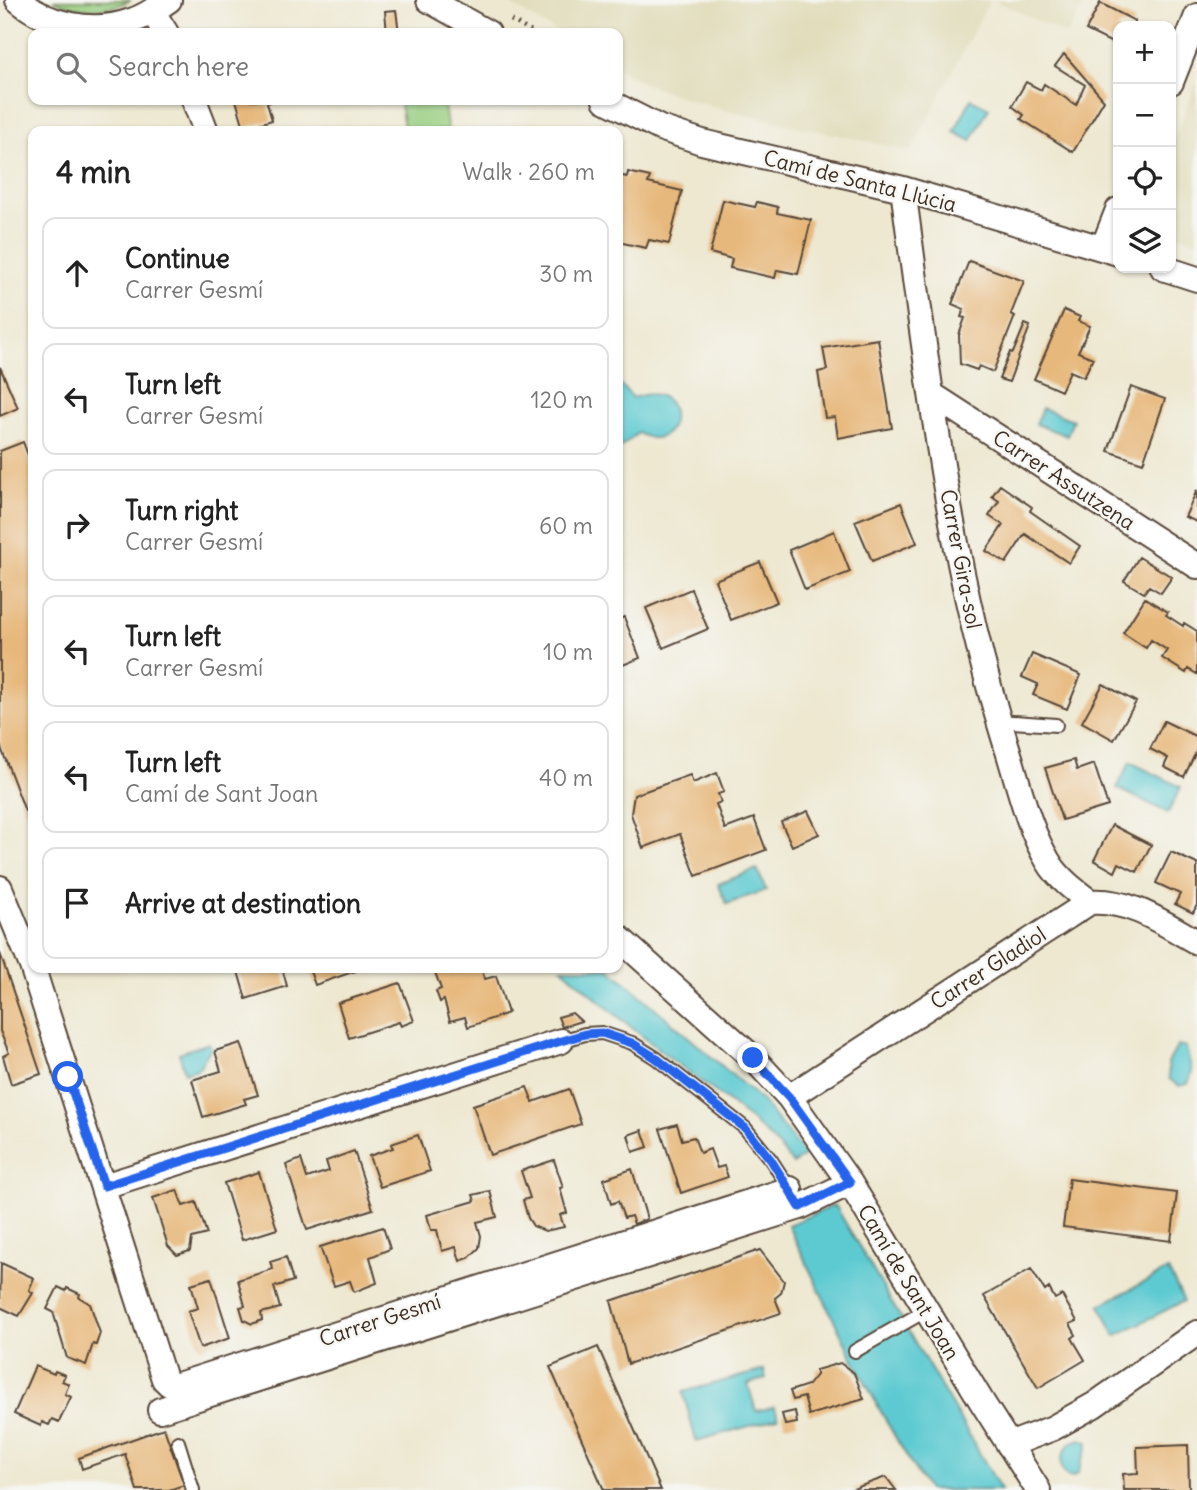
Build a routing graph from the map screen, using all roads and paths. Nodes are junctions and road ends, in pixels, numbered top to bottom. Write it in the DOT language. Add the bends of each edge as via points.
graph roads {
  1 [pos="429,0"];
  2 [pos="22,3"];
  3 [pos="161,6"];
  4 [pos="0,7"];
  5 [pos="1197,16"];
  6 [pos="165,28"];
  7 [pos="479,28"];
  8 [pos="1176,69"];
  9 [pos="196,105"];
  10 [pos="614,105"];
  11 [pos="204,126"];
  12 [pos="903,189"];
  13 [pos="1110,251"];
  14 [pos="1176,272"];
  15 [pos="1197,279"];
  16 [pos="931,394"];
  17 [pos="1197,566"];
  18 [pos="999,721"];
  19 [pos="1056,725"];
  20 [pos="0,888"];
  21 [pos="1090,902"];
  22 [pos="623,941"];
  23 [pos="1197,942"];
  24 [pos="28,953"];
  25 [pos="36,973"];
  26 [pos="561,1041"];
  27 [pos="789,1097"];
  28 [pos="850,1182"];
  29 [pos="104,1186"];
  30 [pos="807,1199"];
  31 [pos="927,1310"];
  32 [pos="1197,1333"];
  33 [pos="855,1351"];
  34 [pos="160,1410"];
  35 [pos="178,1442"];
  36 [pos="1009,1445"];
  37 [pos="193,1490"];
  38 [pos="1038,1490"];
  1 -- 7 [label="street"];
  2 -- 3 [label="street" via="70,25 101,28 131,21"];
  2 -- 4 [label="street"];
  3 -- 6 [label="street"];
  5 -- 8 [label="street"];
  9 -- 11 [label="street"];
  10 -- 12 [label="street, Camí de Santa Llúcia" via="702,142"];
  12 -- 13 [label="street, Camí de Santa Llúcia"];
  12 -- 16 [label="street, Carrer Gira-sol"];
  14 -- 15 [label="street"];
  16 -- 17 [label="street, Carrer Assutzena"];
  16 -- 18 [label="street, Carrer Gira-sol" via="964,592"];
  18 -- 19 [label="lane"];
  18 -- 21 [label="street, Carrer Gira-sol" via="1049,864"];
  20 -- 24 [label="street, Carrer Gesmí"];
  21 -- 23 [label="street" via="1125,905"];
  21 -- 27 [label="street, Carrer Gladiol"];
  22 -- 27 [label="street, Camí de Sant Joan" via="753,1058"];
  25 -- 29 [label="street, Carrer Gesmí"];
  26 -- 29 [label="street"];
  26 -- 30 [label="lane" via="602,1033 632,1043 656,1058 745,1128"];
  27 -- 28 [label="street, Camí de Sant Joan"];
  28 -- 30 [label="street, Carrer Gesmí"];
  28 -- 31 [label="street, Camí de Sant Joan"];
  29 -- 30 [label="street, Carrer Gesmí" via="164,1379 178,1385"];
  30 -- 34 [label="street, Carrer Gesmí"];
  31 -- 33 [label="lane"];
  31 -- 36 [label="street, Camí de Sant Joan"];
  32 -- 36 [label="street" via="1094,1405"];
  35 -- 37 [label="lane"];
  36 -- 38 [label="street, Camí de Sant Joan"];
}
